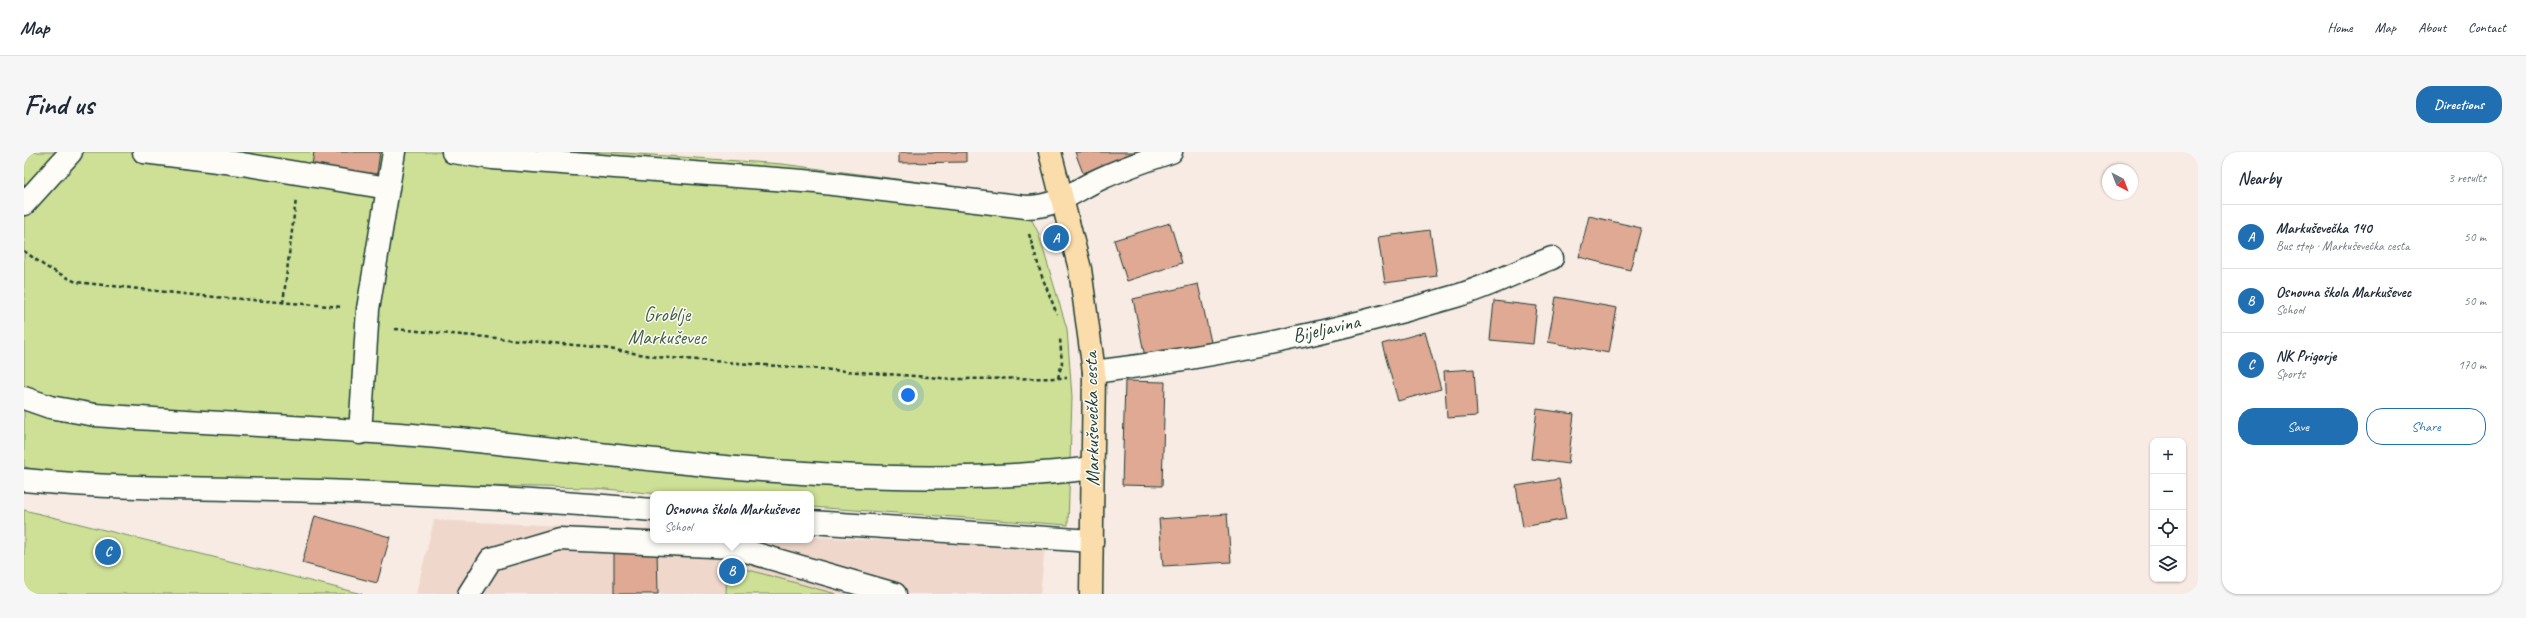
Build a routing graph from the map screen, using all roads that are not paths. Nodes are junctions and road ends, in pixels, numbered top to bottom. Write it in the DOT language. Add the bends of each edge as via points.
graph roads {
  1 [pos="71,152"];
  2 [pos="144,152"];
  3 [pos="394,152"];
  4 [pos="453,152"];
  5 [pos="1050,152"];
  6 [pos="1170,152"];
  7 [pos="490,155"];
  8 [pos="388,188"];
  9 [pos="1064,200"];
  10 [pos="24,204"];
  11 [pos="1552,258"];
  12 [pos="1094,372"];
  13 [pos="24,398"];
  14 [pos="360,433"];
  15 [pos="1093,468"];
  16 [pos="24,480"];
  17 [pos="650,510"];
  18 [pos="814,522"];
  19 [pos="1092,541"];
  20 [pos="469,594"];
  21 [pos="896,594"];
  22 [pos="1091,594"];
  1 -- 10 [label="street"];
  2 -- 8 [label="street"];
  3 -- 8 [label="street"];
  4 -- 7 [label="street"];
  5 -- 9 [label="main road, Markuševečka cesta"];
  6 -- 9 [label="street" via="1100,178"];
  7 -- 9 [label="street" via="816,182 1013,206 1045,206"];
  8 -- 14 [label="street" via="367,318"];
  9 -- 12 [label="main road, Markuševečka cesta" via="1080,269"];
  11 -- 12 [label="street, Bijeljavina" via="1457,296 1335,327 1164,363"];
  12 -- 15 [label="main road, Markuševečka cesta"];
  13 -- 14 [label="street" via="95,415"];
  14 -- 15 [label="street" via="445,438 740,469 842,476 973,476"];
  15 -- 19 [label="main road, Markuševečka cesta"];
  16 -- 17 [label="street" via="93,486 323,491 537,500"];
  18 -- 19 [label="street"];
  19 -- 22 [label="main road, Markuševečka cesta"];
  20 -- 21 [label="street" via="491,559 559,539 732,547"];
}
